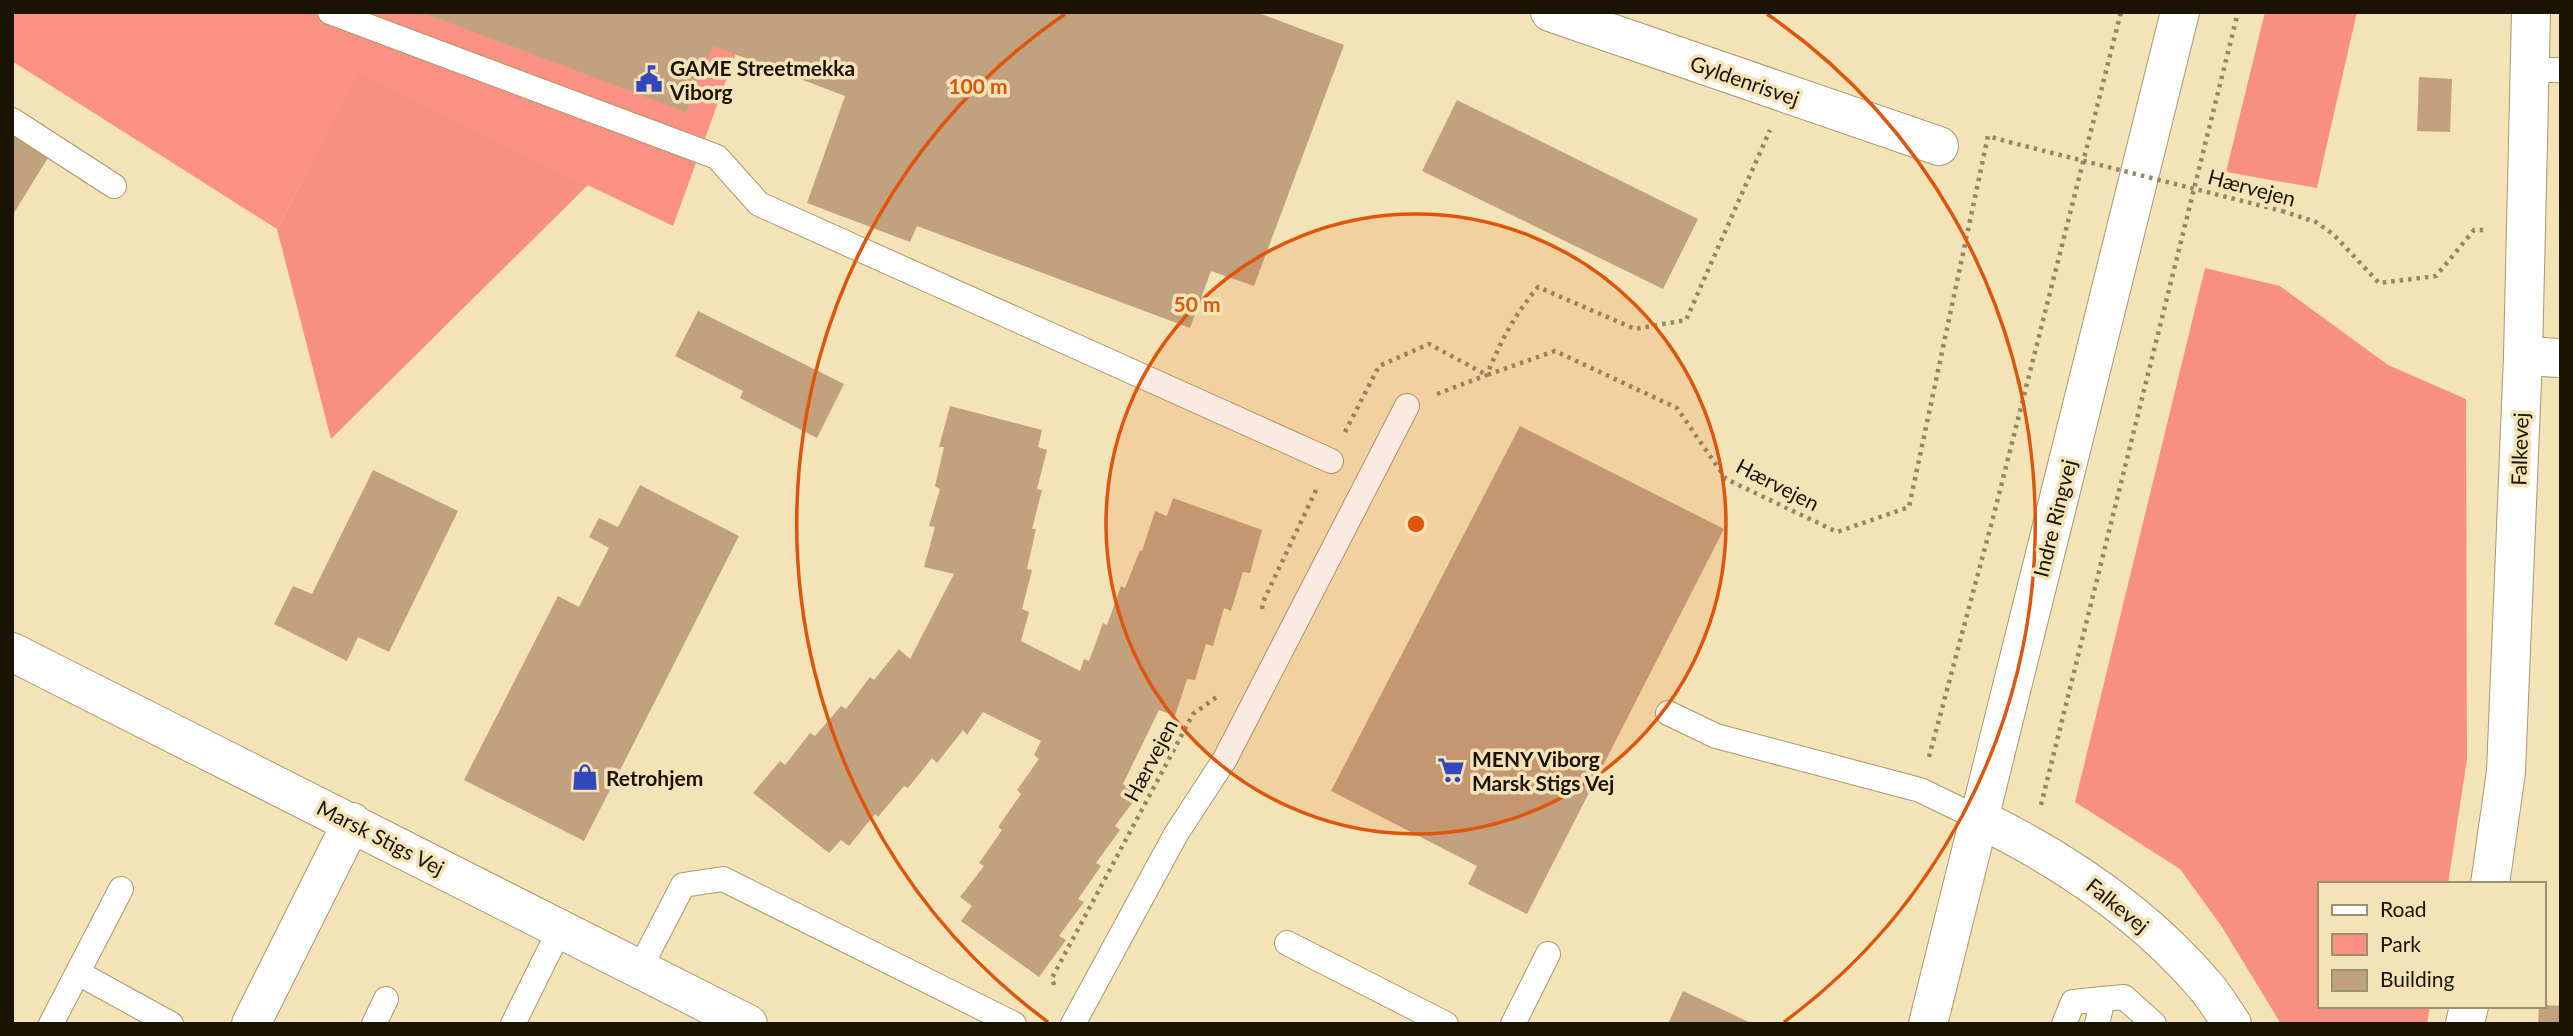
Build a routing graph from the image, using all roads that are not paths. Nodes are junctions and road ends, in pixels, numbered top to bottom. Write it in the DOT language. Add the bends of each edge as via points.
graph roads {
  1 [pos="330,12"];
  2 [pos="1550,12"];
  3 [pos="2180,12"];
  4 [pos="2532,12"];
  5 [pos="2545,70"];
  6 [pos="12,120"];
  7 [pos="1939,146"];
  8 [pos="114,186"];
  9 [pos="2523,356"];
  10 [pos="2561,358"];
  11 [pos="1407,406"];
  12 [pos="1331,461"];
  13 [pos="12,652"];
  14 [pos="1668,713"];
  15 [pos="1979,818"];
  16 [pos="352,822"];
  17 [pos="2490,882"];
  18 [pos="121,889"];
  19 [pos="561,927"];
  20 [pos="1287,943"];
  21 [pos="1548,954"];
  22 [pos="640,968"];
  23 [pos="78,973"];
  24 [pos="386,999"];
  25 [pos="2103,999"];
  26 [pos="1518,1022"];
  27 [pos="51,1024"];
  28 [pos="171,1024"];
  29 [pos="251,1024"];
  30 [pos="374,1024"];
  31 [pos="513,1024"];
  32 [pos="748,1024"];
  33 [pos="1014,1024"];
  34 [pos="1073,1024"];
  35 [pos="1446,1024"];
  36 [pos="1928,1024"];
  37 [pos="2064,1024"];
  38 [pos="2097,1024"];
  39 [pos="2154,1024"];
  40 [pos="2231,1024"];
  1 -- 12 [label="lane" via="717,157 760,204"];
  2 -- 7 [label="street, Gyldenrisvej"];
  3 -- 15 [label="street, Indre Ringvej"];
  4 -- 5 [label="street, Falkevej"];
  5 -- 9 [label="street, Falkevej" via="2524,232"];
  6 -- 8 [label="lane"];
  9 -- 10 [label="street"];
  9 -- 17 [label="street, Falkevej" via="2506,772"];
  11 -- 34 [label="lane" via="1232,747 1176,834"];
  13 -- 16 [label="street, Marsk Stigs Vej"];
  14 -- 15 [label="lane" via="1716,736 1920,790"];
  15 -- 36 [label="street, Indre Ringvej"];
  15 -- 40 [label="street, Falkevej" via="2077,872 2145,925 2208,988"];
  16 -- 19 [label="street, Marsk Stigs Vej"];
  16 -- 29 [label="street"];
  18 -- 23 [label="lane"];
  19 -- 22 [label="street, Marsk Stigs Vej"];
  19 -- 31 [label="lane"];
  20 -- 35 [label="lane"];
  21 -- 26 [label="lane"];
  22 -- 32 [label="street, Marsk Stigs Vej"];
  22 -- 33 [label="lane" via="683,885 723,878"];
  23 -- 27 [label="lane"];
  23 -- 28 [label="lane"];
  24 -- 30 [label="lane"];
  25 -- 37 [label="lane" via="2073,1002"];
  25 -- 38 [label="lane"];
  25 -- 39 [label="lane" via="2124,997"];
}
